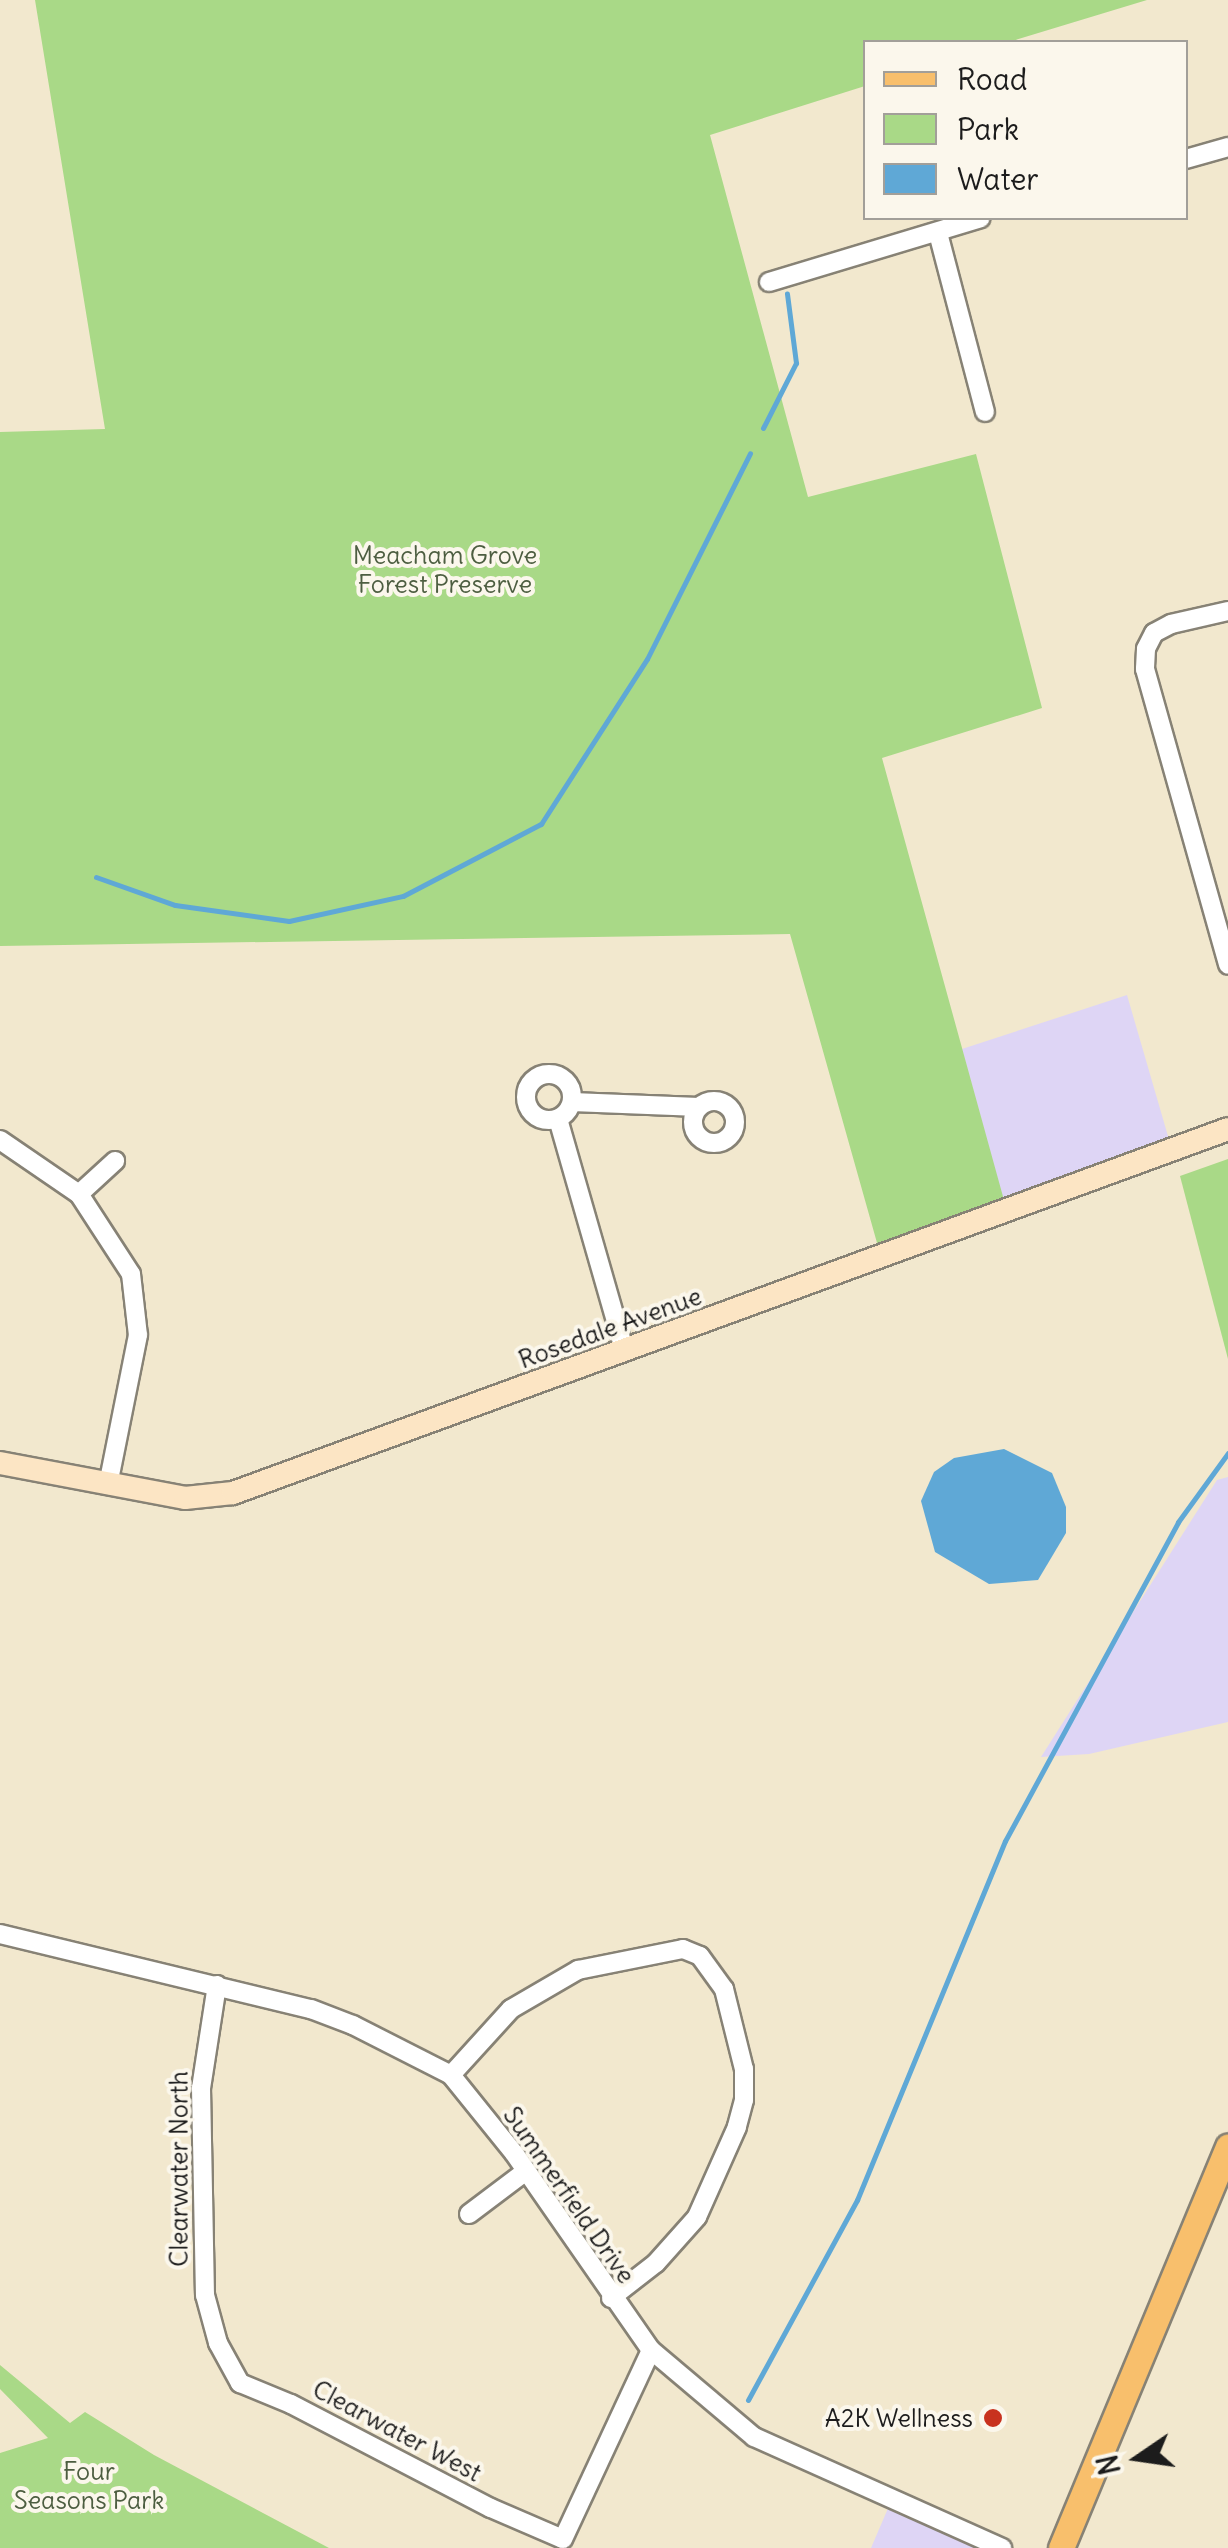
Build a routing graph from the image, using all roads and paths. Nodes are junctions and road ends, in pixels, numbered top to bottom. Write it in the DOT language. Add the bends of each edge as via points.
graph roads {
  1 [pos="1228,147"];
  2 [pos="1188,158"];
  3 [pos="974,220"];
  4 [pos="938,232"];
  5 [pos="769,282"];
  6 [pos="985,412"];
  7 [pos="1228,611"];
  8 [pos="1228,965"];
  9 [pos="572,1102"];
  10 [pos="699,1107"];
  11 [pos="558,1119"];
  12 [pos="1228,1129"];
  13 [pos="0,1140"];
  14 [pos="116,1161"];
  15 [pos="79,1194"];
  16 [pos="625,1352"];
  17 [pos="0,1463"];
  18 [pos="108,1486"];
  19 [pos="0,1934"];
  20 [pos="217,1985"];
  21 [pos="451,2075"];
  22 [pos="1228,2146"];
  23 [pos="526,2171"];
  24 [pos="469,2214"];
  25 [pos="611,2298"];
  26 [pos="650,2350"];
  27 [pos="222,2352"];
  28 [pos="1002,2548"];
  29 [pos="1060,2548"];
  1 -- 2 [label="street"];
  3 -- 4 [label="street"];
  4 -- 5 [label="street"];
  4 -- 6 [label="street"];
  7 -- 8 [label="street" via="1154,633 1145,669"];
  9 -- 10 [label="street"];
  9 -- 11 [label="street"];
  9 -- 11 [label="street" via="570,1087 558,1076 531,1083 530,1111 543,1120"];
  11 -- 16 [label="street"];
  12 -- 16 [label="street, Rosedale Avenue"];
  13 -- 15 [label="street"];
  14 -- 15 [label="street"];
  15 -- 18 [label="street" via="131,1274 137,1302 136,1352"];
  16 -- 18 [label="street, Rosedale Avenue" via="233,1493 196,1498"];
  17 -- 18 [label="street, Rosedale Avenue"];
  19 -- 20 [label="street, Summerfield Drive"];
  20 -- 21 [label="street, Summerfield Drive" via="353,2024"];
  20 -- 27 [label="street, Clearwater North" via="204,2056 202,2144 205,2295"];
  21 -- 23 [label="street, Summerfield Drive"];
  21 -- 25 [label="street" via="512,2009 578,1970 683,1949 700,1956 724,1989 744,2069 738,2128 697,2217 656,2263"];
  22 -- 29 [label="main road"];
  23 -- 24 [label="street"];
  23 -- 25 [label="street, Summerfield Drive"];
  25 -- 26 [label="street, Summerfield Drive"];
  26 -- 27 [label="street, Clearwater West" via="563,2539 240,2382"];
  26 -- 28 [label="street, Summerfield Drive" via="754,2436"];
}
